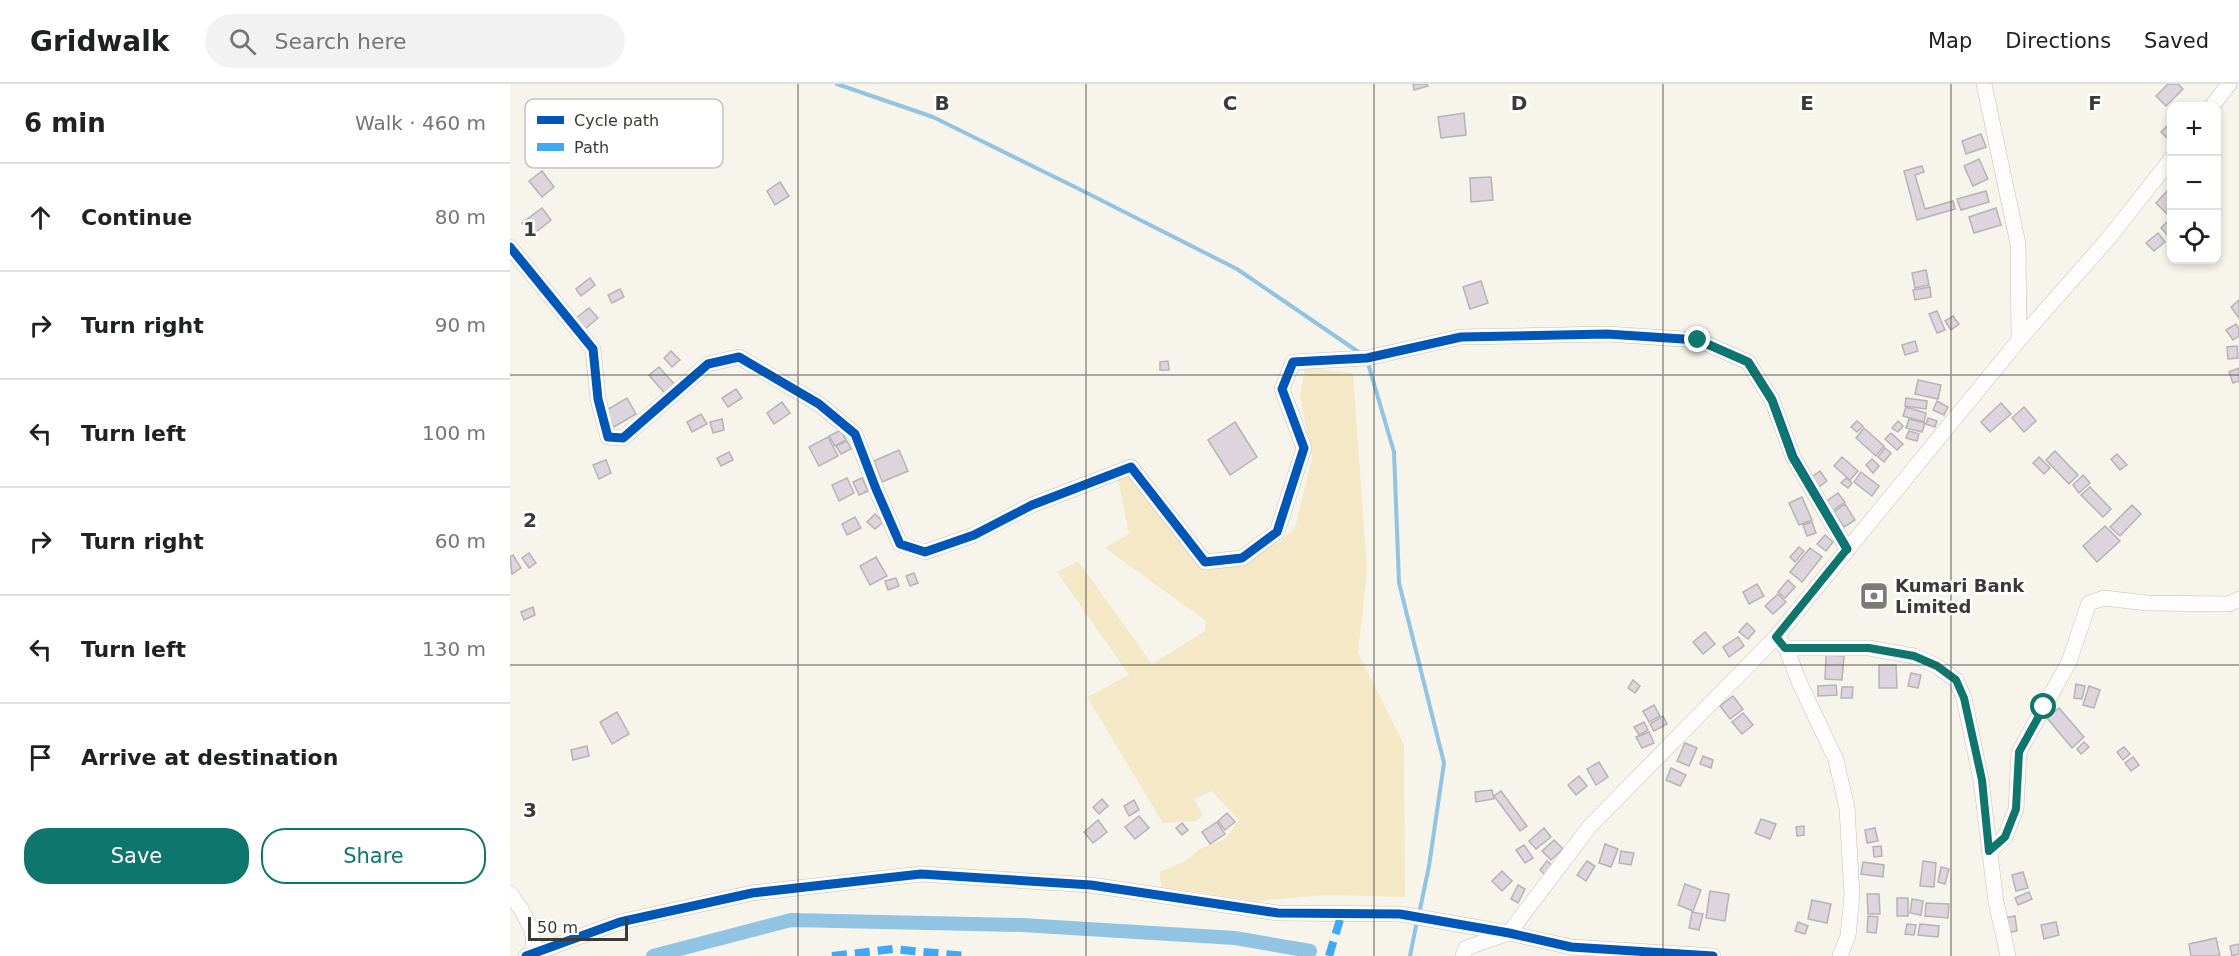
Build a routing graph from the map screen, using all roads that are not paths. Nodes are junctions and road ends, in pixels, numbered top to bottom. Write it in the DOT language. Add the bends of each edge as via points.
graph roads {
  1 [pos="1984,84"];
  2 [pos="2229,84"];
  3 [pos="2215,102"];
  4 [pos="2167,164"];
  5 [pos="510,247"];
  6 [pos="2019,340"];
  7 [pos="1847,549"];
  8 [pos="2239,599"];
  9 [pos="1781,642"];
  10 [pos="1989,851"];
  11 [pos="510,894"];
  12 [pos="1509,933"];
  13 [pos="532,955"];
  14 [pos="1463,956"];
  15 [pos="1713,956"];
  16 [pos="1840,956"];
  17 [pos="2008,956"];
  1 -- 6 [label="street" via="2018,244"];
  2 -- 3 [label="street"];
  4 -- 6 [label="street"];
  5 -- 7 [label="street" via="593,349 598,399 608,437 623,438 708,364 739,357 819,405 855,434 900,544 925,552 1131,467 1205,562 1242,558 1277,532 1304,448 1281,389 1293,362 1367,358 1461,337 1607,334 1698,340 1748,362 1772,400 1792,457"];
  6 -- 7 [label="street"];
  7 -- 9 [label="street"];
  8 -- 10 [label="street" via="2229,604 2104,598 2089,603 2068,662 2019,752 2016,809 2005,837"];
  9 -- 10 [label="street" via="1869,648 1914,656 1956,680 1964,698 1982,780"];
  9 -- 12 [label="street" via="1590,826"];
  9 -- 16 [label="street" via="1836,760 1847,808 1852,895 1848,936"];
  10 -- 17 [label="street"];
  11 -- 13 [label="street" via="532,930"];
  12 -- 13 [label="street" via="1400,914 1278,913 1091,885 921,874 752,893 620,922"];
  12 -- 14 [label="street" via="1466,948"];
  12 -- 15 [label="street" via="1571,947"];
}
